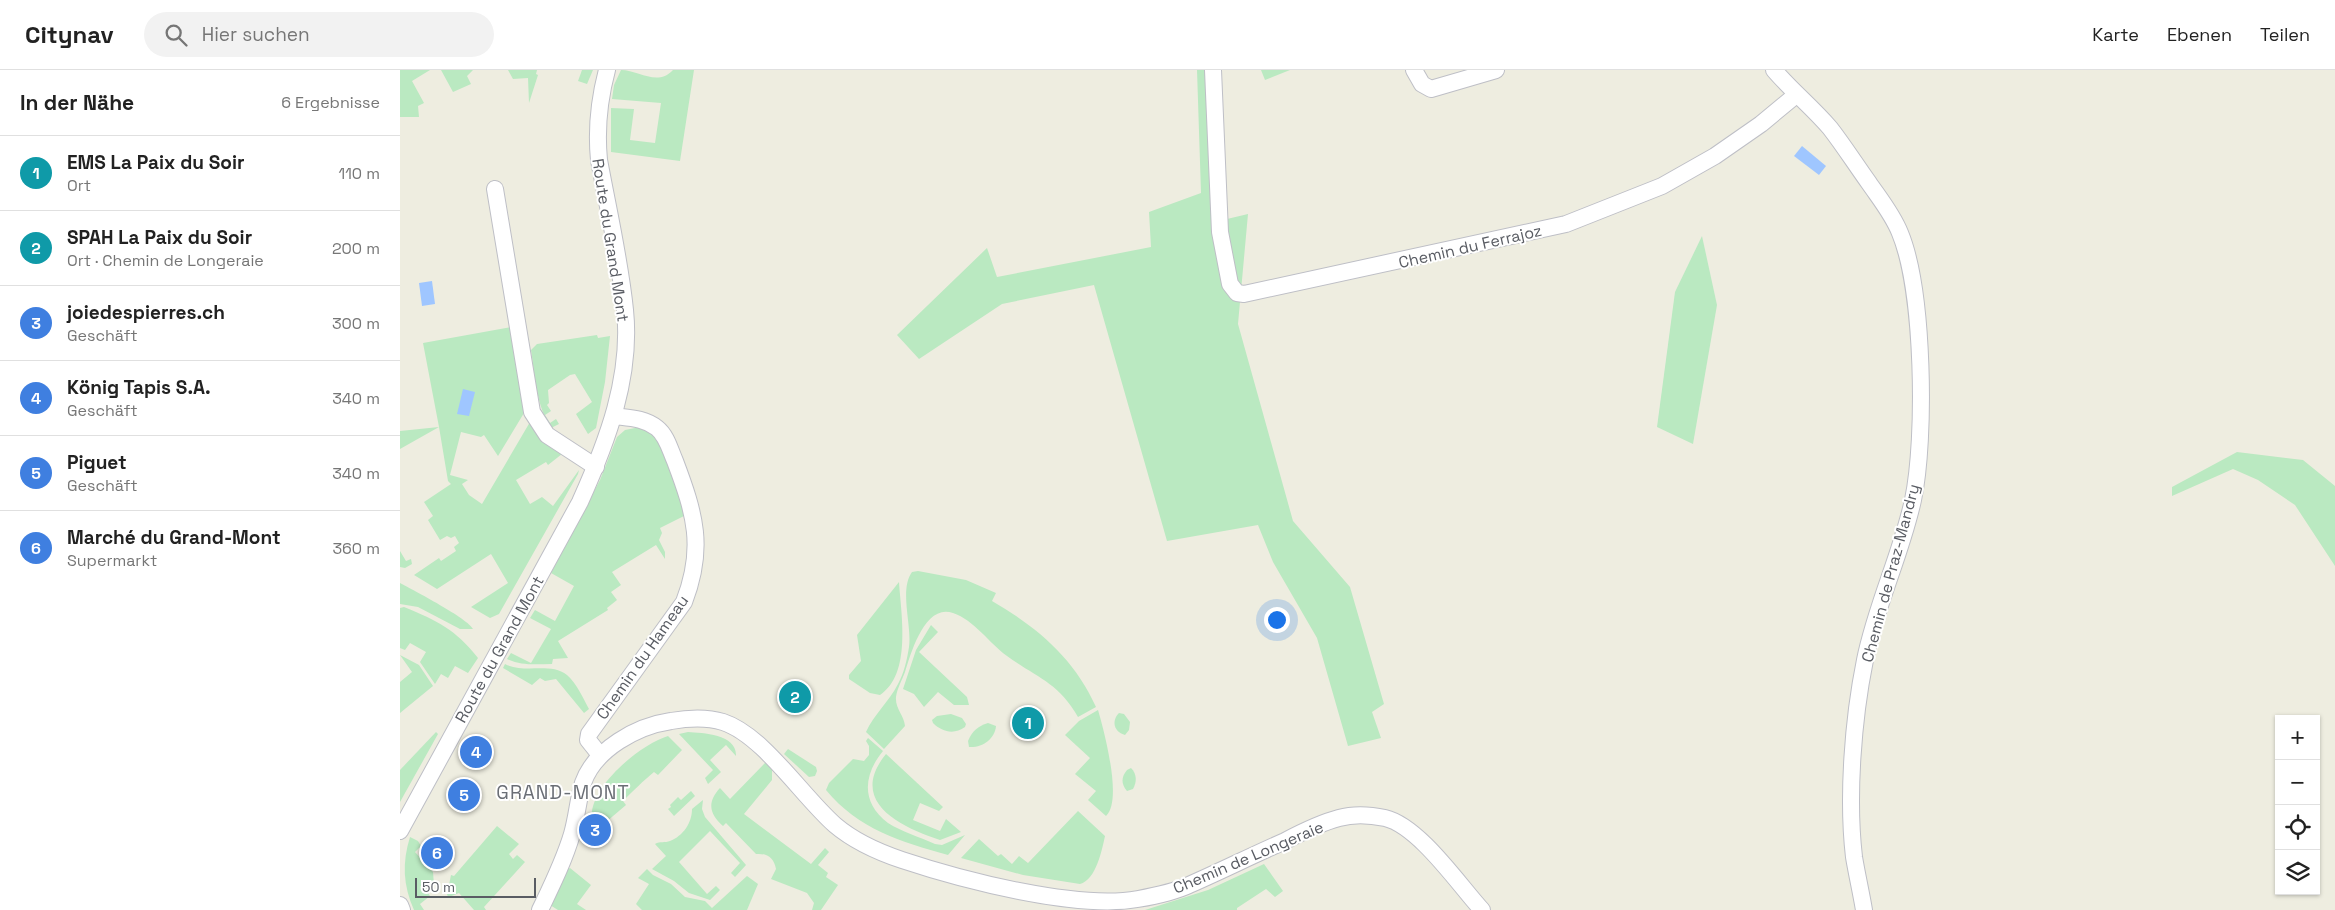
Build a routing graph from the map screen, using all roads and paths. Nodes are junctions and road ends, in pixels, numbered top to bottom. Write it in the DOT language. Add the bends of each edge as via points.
graph roads {
  1 [pos="607,70"];
  2 [pos="1213,70"];
  3 [pos="1414,70"];
  4 [pos="1496,70"];
  5 [pos="1774,70"];
  6 [pos="1796,95"];
  7 [pos="495,190"];
  8 [pos="614,416"];
  9 [pos="596,466"];
  10 [pos="600,755"];
  11 [pos="400,831"];
  12 [pos="400,905"];
  13 [pos="402,910"];
  14 [pos="540,910"];
  15 [pos="1482,910"];
  16 [pos="1864,910"];
  1 -- 8 [label="street, Route du Grand Mont" via="597,136 625,312 620,392"];
  2 -- 6 [label="street, Chemin du Ferrajoz" via="1220,232 1232,290 1237,294 1566,224 1662,186 1715,156"];
  3 -- 4 [label="street" via="1422,84 1431,88"];
  5 -- 6 [label="street, Chemin de Praz-Mandry"];
  6 -- 16 [label="street, Chemin de Praz-Mandry" via="1829,128 1900,231 1911,270 1916,311 1920,413 1913,499 1865,660 1850,795 1854,857"];
  7 -- 9 [label="street" via="532,412 547,434"];
  8 -- 9 [label="street, Route du Grand Mont"];
  8 -- 10 [label="street, Chemin du Hameau" via="645,420 664,435 692,508 696,553 684,602 589,734 588,740"];
  9 -- 11 [label="street, Route du Grand Mont" via="580,502"];
  10 -- 14 [label="street" via="584,780 564,858"];
  10 -- 15 [label="street, Chemin de Longeraie" via="615,743 669,721 710,719 734,727 759,746 834,824 863,844 907,861 1027,892 1091,901 1136,900 1185,887 1341,817 1389,818 1411,832"];
  12 -- 13 [label="street"];
}
